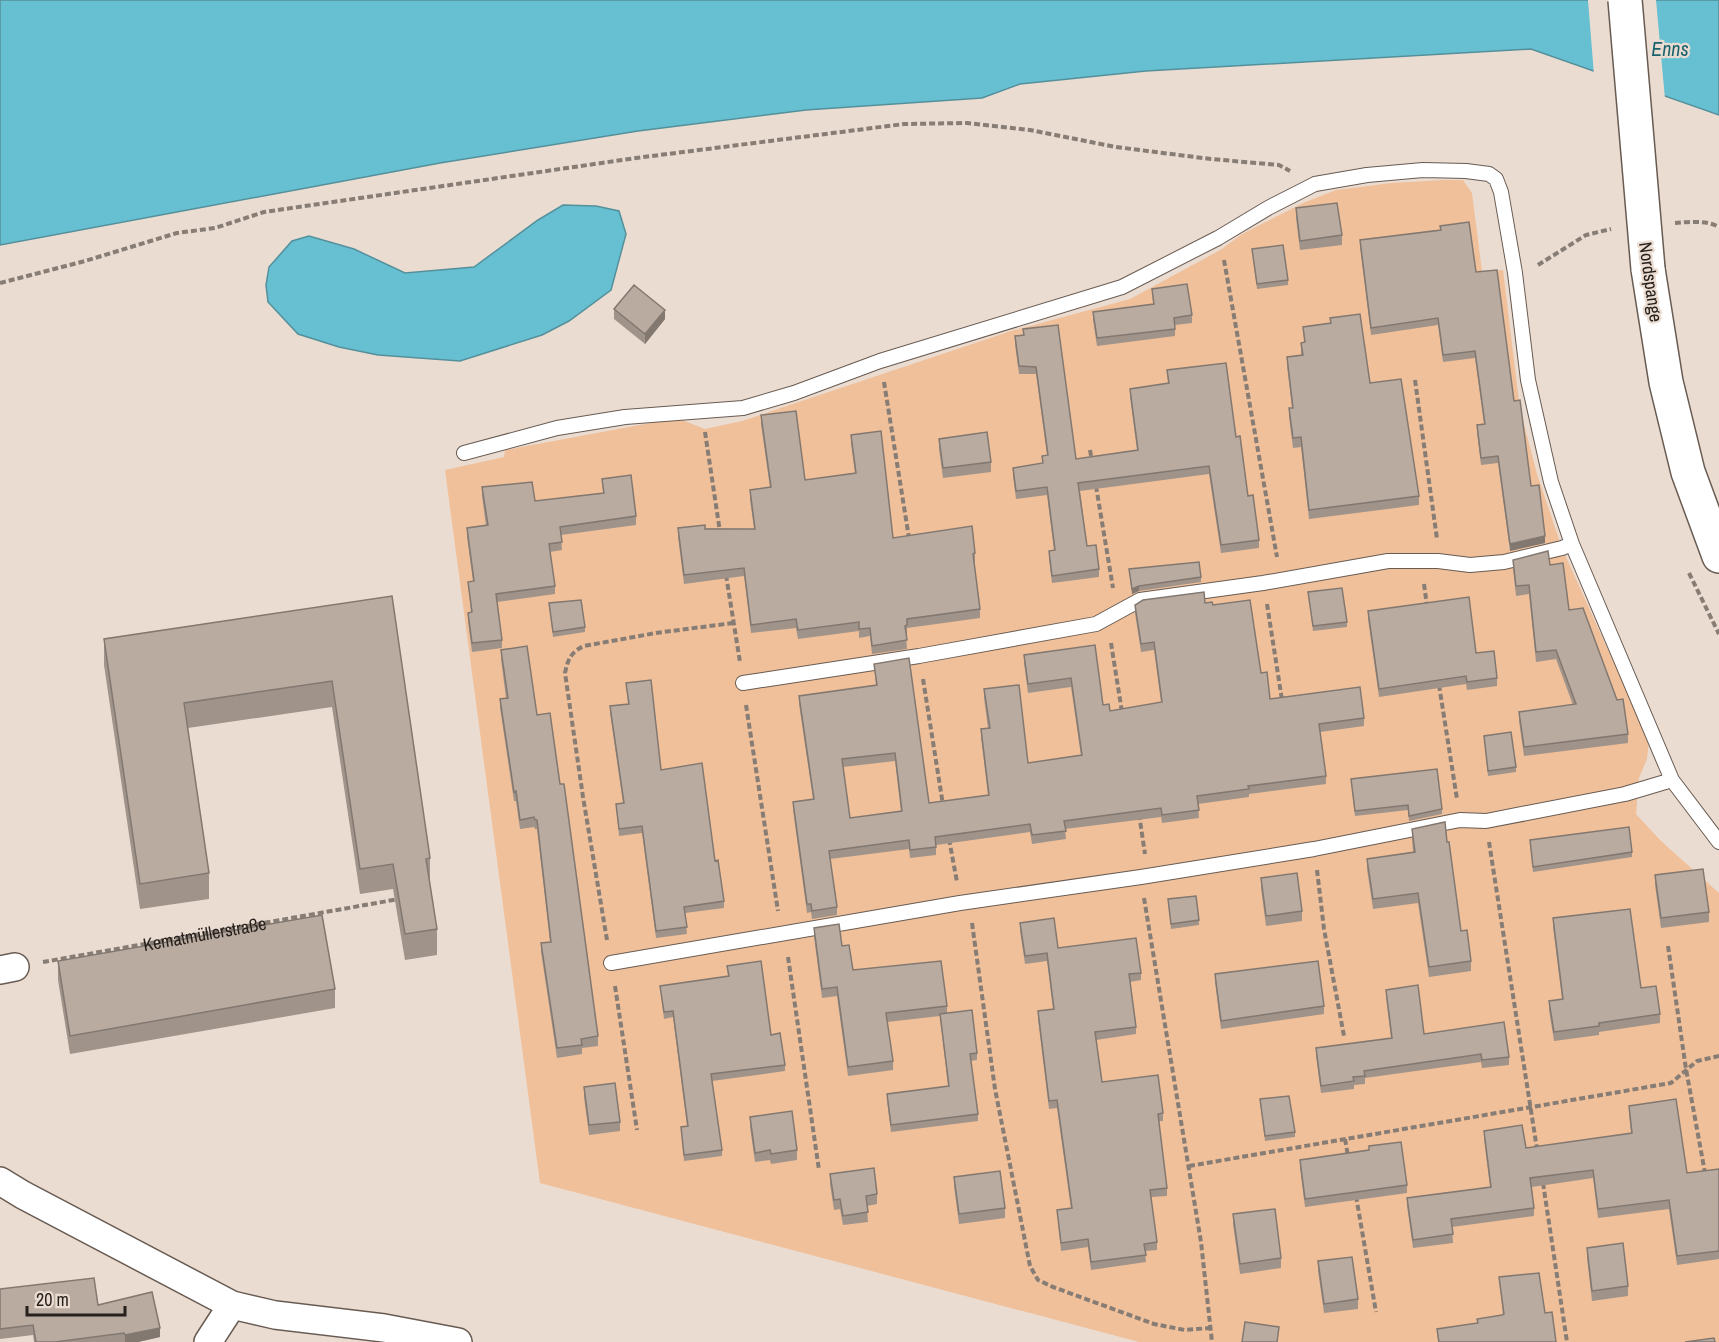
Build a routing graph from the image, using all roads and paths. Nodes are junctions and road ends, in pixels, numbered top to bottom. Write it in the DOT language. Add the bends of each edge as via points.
graph roads {
  1 [pos="1625,0"];
  2 [pos="1315,184"];
  3 [pos="1218,238"];
  4 [pos="0,283"];
  5 [pos="880,361"];
  6 [pos="1415,380"];
  7 [pos="705,412"];
  8 [pos="1090,450"];
  9 [pos="464,453"];
  10 [pos="1092,462"];
  11 [pos="1095,484"];
  12 [pos="722,543"];
  13 [pos="1572,544"];
  14 [pos="910,550"];
  15 [pos="1719,556"];
  16 [pos="1438,561"];
  17 [pos="1423,562"];
  18 [pos="725,566"];
  19 [pos="1280,579"];
  20 [pos="1263,583"];
  21 [pos="1427,608"];
  22 [pos="1115,614"];
  23 [pos="733,623"];
  24 [pos="919,656"];
  25 [pos="1438,679"];
  26 [pos="743,683"];
  27 [pos="1283,707"];
  28 [pos="1123,717"];
  29 [pos="1672,780"];
  30 [pos="1138,808"];
  31 [pos="945,815"];
  32 [pos="1460,820"];
  33 [pos="1486,821"];
  34 [pos="949,837"];
  35 [pos="1719,842"];
  36 [pos="1314,849"];
  37 [pos="1145,877"];
  38 [pos="407,898"];
  39 [pos="965,903"];
  40 [pos="784,933"];
  41 [pos="1668,946"];
  42 [pos="611,963"];
  43 [pos="8,968"];
  44 [pos="1344,1036"];
  45 [pos="1719,1056"];
  46 [pos="1686,1069"];
  47 [pos="1531,1108"];
  48 [pos="637,1130"];
  49 [pos="1345,1139"];
  50 [pos="1538,1155"];
  51 [pos="1349,1160"];
  52 [pos="1189,1166"];
  53 [pos="819,1170"];
  54 [pos="1705,1175"];
  55 [pos="1542,1178"];
  56 [pos="0,1181"];
  57 [pos="1355,1191"];
  58 [pos="232,1305"];
  59 [pos="1376,1312"];
  60 [pos="1210,1328"];
  61 [pos="321,1332"];
  62 [pos="208,1342"];
  63 [pos="458,1342"];
  64 [pos="1212,1342"];
  65 [pos="1568,1342"];
  1 -- 15 [label="main road, Nordspange, bridge" via="1648,269 1666,382 1688,472"];
  2 -- 3 [label="lane"];
  2 -- 4 [label="path" via="1279,165 1116,147 1030,130 967,123 904,124 275,210"];
  2 -- 13 [label="lane" via="1423,170 1466,171 1489,174 1496,179 1515,273 1530,391 1551,482"];
  3 -- 5 [label="lane" via="1122,287"];
  3 -- 19 [label="path"];
  5 -- 7 [label="lane" via="743,408"];
  5 -- 14 [label="path"];
  6 -- 16 [label="path"];
  7 -- 9 [label="lane" via="625,417 557,428"];
  7 -- 12 [label="path"];
  8 -- 10 [label="path"];
  11 -- 22 [label="path"];
  13 -- 16 [label="lane" via="1504,562 1470,565"];
  13 -- 29 [label="lane"];
  16 -- 17 [label="lane"];
  17 -- 19 [label="lane" via="1389,561"];
  17 -- 21 [label="path"];
  18 -- 23 [label="path"];
  19 -- 20 [label="lane"];
  20 -- 22 [label="lane" via="1140,600"];
  20 -- 27 [label="path"];
  22 -- 24 [label="lane" via="1096,624"];
  22 -- 28 [label="path" via="1111,649"];
  23 -- 26 [label="path"];
  23 -- 42 [label="path" via="584,646 568,659 565,672"];
  24 -- 26 [label="lane"];
  24 -- 31 [label="path"];
  25 -- 32 [label="path"];
  26 -- 40 [label="path" via="776,907"];
  29 -- 33 [label="lane" via="1625,794"];
  29 -- 35 [label="lane"];
  30 -- 37 [label="path"];
  32 -- 33 [label="lane"];
  32 -- 36 [label="lane"];
  33 -- 47 [label="path"];
  34 -- 39 [label="path"];
  36 -- 37 [label="lane"];
  36 -- 44 [label="path"];
  37 -- 39 [label="lane"];
  37 -- 52 [label="path"];
  38 -- 43 [label="path, Kematmüllerstraße"];
  39 -- 40 [label="lane"];
  39 -- 60 [label="path" via="995,1089 1030,1266 1038,1280 1154,1324 1185,1330"];
  40 -- 42 [label="lane"];
  40 -- 53 [label="path"];
  41 -- 46 [label="path"];
  42 -- 48 [label="path"];
  45 -- 46 [label="path" via="1697,1061"];
  46 -- 47 [label="path" via="1671,1083"];
  46 -- 54 [label="path"];
  47 -- 49 [label="path"];
  47 -- 50 [label="path"];
  49 -- 51 [label="path"];
  49 -- 52 [label="path"];
  52 -- 60 [label="path"];
  55 -- 65 [label="path"];
  56 -- 58 [label="street"];
  57 -- 59 [label="path"];
  58 -- 61 [label="street"];
  58 -- 62 [label="street"];
  60 -- 64 [label="path"];
  61 -- 63 [label="street" via="384,1328"];
}
